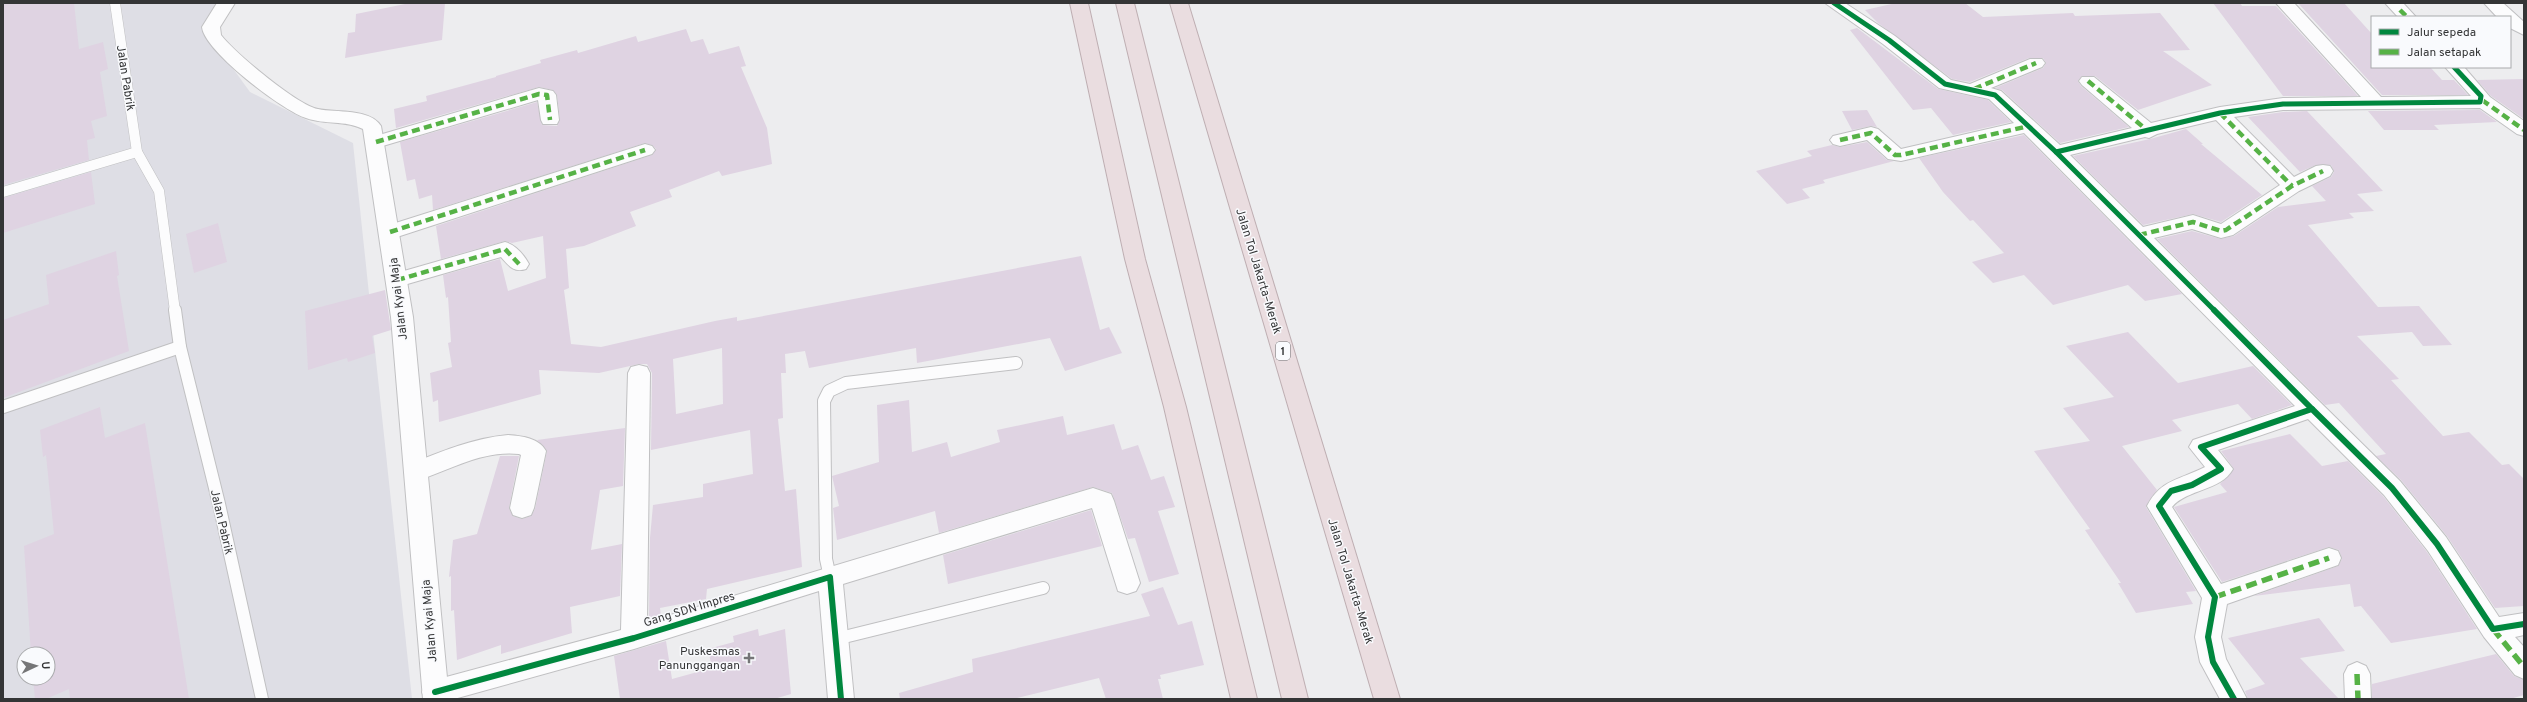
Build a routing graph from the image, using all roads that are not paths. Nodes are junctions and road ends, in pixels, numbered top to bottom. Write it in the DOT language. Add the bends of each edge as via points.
graph roads {
  1 [pos="115,3"];
  2 [pos="226,3"];
  3 [pos="1079,3"];
  4 [pos="1125,3"];
  5 [pos="1179,3"];
  6 [pos="1834,3"];
  7 [pos="2285,3"];
  8 [pos="2394,3"];
  9 [pos="2493,3"];
  10 [pos="2406,16"];
  11 [pos="2506,16"];
  12 [pos="2511,21"];
  13 [pos="2524,30"];
  14 [pos="2036,63"];
  15 [pos="2455,68"];
  16 [pos="2088,81"];
  17 [pos="1974,89"];
  18 [pos="2482,100"];
  19 [pos="2375,102"];
  20 [pos="2220,113"];
  21 [pos="550,120"];
  22 [pos="2029,126"];
  23 [pos="2524,130"];
  24 [pos="2149,132"];
  25 [pos="1840,140"];
  26 [pos="376,142"];
  27 [pos="646,150"];
  28 [pos="137,152"];
  29 [pos="2056,152"];
  30 [pos="2323,171"];
  31 [pos="2292,186"];
  32 [pos="3,192"];
  33 [pos="390,232"];
  34 [pos="2139,235"];
  35 [pos="519,264"];
  36 [pos="397,280"];
  37 [pos="180,347"];
  38 [pos="1016,364"];
  39 [pos="639,373"];
  40 [pos="3,407"];
  41 [pos="2312,409"];
  42 [pos="416,472"];
  43 [pos="522,508"];
  44 [pos="2329,558"];
  45 [pos="830,577"];
  46 [pos="1127,583"];
  47 [pos="1043,588"];
  48 [pos="2215,597"];
  49 [pos="2524,624"];
  50 [pos="2493,629"];
  51 [pos="634,638"];
  52 [pos="836,639"];
  53 [pos="2524,667"];
  54 [pos="436,695"];
  55 [pos="262,699"];
  56 [pos="841,699"];
  57 [pos="1244,699"];
  58 [pos="1295,699"];
  59 [pos="1387,699"];
  60 [pos="2234,699"];
  1 -- 28 [label="lane, Jalan Pabrik"];
  2 -- 26 [label="street, Jalan Kyai Maja" via="211,27 213,36 223,48 272,89 310,113 356,119 372,126"];
  3 -- 57 [label="highway" via="1135,259 1175,407"];
  4 -- 58 [label="highway"];
  5 -- 59 [label="highway, Jalan Tol Jakarta–Merak / 1"];
  6 -- 17 [label="street" via="1889,40 1945,84"];
  7 -- 19 [label="street"];
  8 -- 10 [label="street"];
  9 -- 11 [label="street"];
  12 -- 13 [label="street"];
  14 -- 17 [label="street"];
  15 -- 18 [label="street" via="2478,92"];
  16 -- 24 [label="street"];
  17 -- 22 [label="street" via="1995,95"];
  18 -- 19 [label="street"];
  18 -- 23 [label="street"];
  19 -- 20 [label="street" via="2283,104"];
  20 -- 24 [label="street"];
  20 -- 31 [label="street"];
  21 -- 26 [label="street" via="547,95 539,94"];
  22 -- 25 [label="street" via="1901,155 1895,155 1871,133"];
  22 -- 29 [label="street"];
  24 -- 29 [label="street"];
  26 -- 33 [label="street, Jalan Kyai Maja"];
  27 -- 33 [label="street"];
  28 -- 32 [label="lane"];
  28 -- 37 [label="lane, Jalan Pabrik" via="159,191"];
  29 -- 34 [label="street"];
  30 -- 31 [label="street"];
  31 -- 34 [label="street" via="2226,230 2221,231 2193,222"];
  33 -- 36 [label="street, Jalan Kyai Maja"];
  34 -- 41 [label="street"];
  35 -- 36 [label="street" via="505,249"];
  36 -- 42 [label="street, Jalan Kyai Maja"];
  37 -- 40 [label="lane"];
  37 -- 55 [label="lane, Jalan Pabrik" via="219,504"];
  38 -- 45 [label="lane" via="846,383 829,391 824,401 826,559"];
  39 -- 51 [label="street"];
  41 -- 48 [label="street" via="2201,447 2221,469 2192,485 2172,491 2159,506"];
  41 -- 50 [label="street" via="2392,488 2437,544"];
  42 -- 43 [label="street" via="465,452 513,444 526,445 534,451"];
  42 -- 54 [label="street, Jalan Kyai Maja"];
  44 -- 48 [label="street"];
  45 -- 46 [label="street, Gang SDN Impres" via="1093,498 1102,501"];
  45 -- 51 [label="street, Gang SDN Impres"];
  45 -- 52 [label="street"];
  47 -- 52 [label="lane"];
  48 -- 60 [label="street" via="2208,637 2213,662"];
  49 -- 50 [label="street"];
  50 -- 53 [label="street"];
  51 -- 54 [label="street, Gang SDN Impres"];
  52 -- 56 [label="street"];
}
